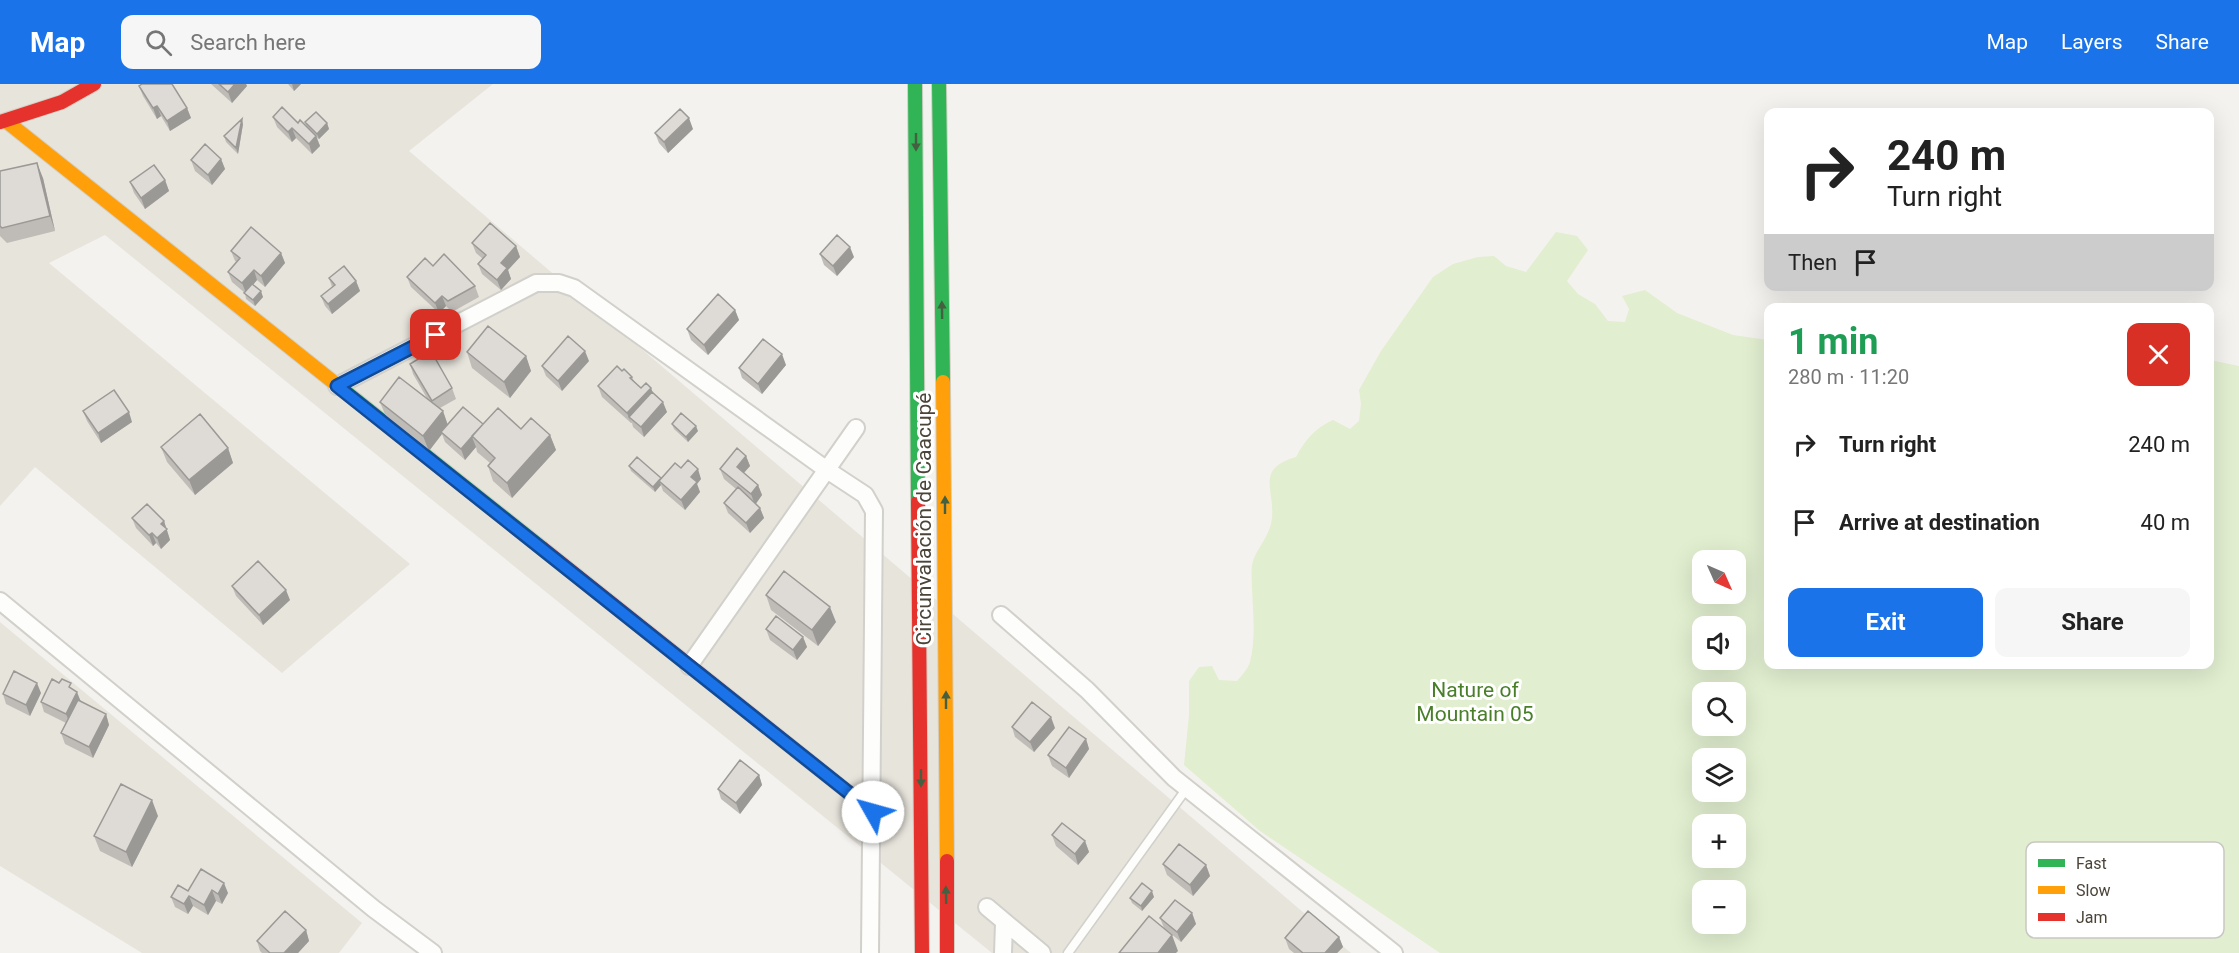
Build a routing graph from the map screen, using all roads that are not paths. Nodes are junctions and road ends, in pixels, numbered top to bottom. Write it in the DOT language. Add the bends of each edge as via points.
graph roads {
  1 [pos="94,84"];
  2 [pos="915,84"];
  3 [pos="939,84"];
  4 [pos="3,122"];
  5 [pos="337,386"];
  6 [pos="856,428"];
  7 [pos="827,470"];
  8 [pos="0,601"];
  9 [pos="1001,615"];
  10 [pos="689,666"];
  11 [pos="1186,788"];
  12 [pos="873,812"];
  13 [pos="987,907"];
  14 [pos="1004,923"];
  15 [pos="433,953"];
  16 [pos="870,953"];
  17 [pos="922,953"];
  18 [pos="947,953"];
  19 [pos="1003,953"];
  20 [pos="1042,953"];
  21 [pos="1068,953"];
  22 [pos="1394,953"];
  1 -- 4 [label="main road" via="62,102"];
  2 -- 17 [label="main road, Circunvalación de Caacupé, one-way"];
  18 -- 3 [label="main road, Circunvalación de Caacupé, one-way"];
  4 -- 5 [label="main road"];
  5 -- 7 [label="street" via="536,283 559,283 574,288"];
  5 -- 10 [label="main road"];
  6 -- 7 [label="street"];
  7 -- 10 [label="street"];
  7 -- 12 [label="street" via="865,495 874,511"];
  8 -- 15 [label="street" via="374,909"];
  9 -- 11 [label="street" via="1087,690"];
  10 -- 12 [label="main road"];
  11 -- 21 [label="lane"];
  11 -- 22 [label="street"];
  12 -- 16 [label="street"];
  13 -- 14 [label="street"];
  14 -- 19 [label="street"];
  14 -- 20 [label="street"];
}
